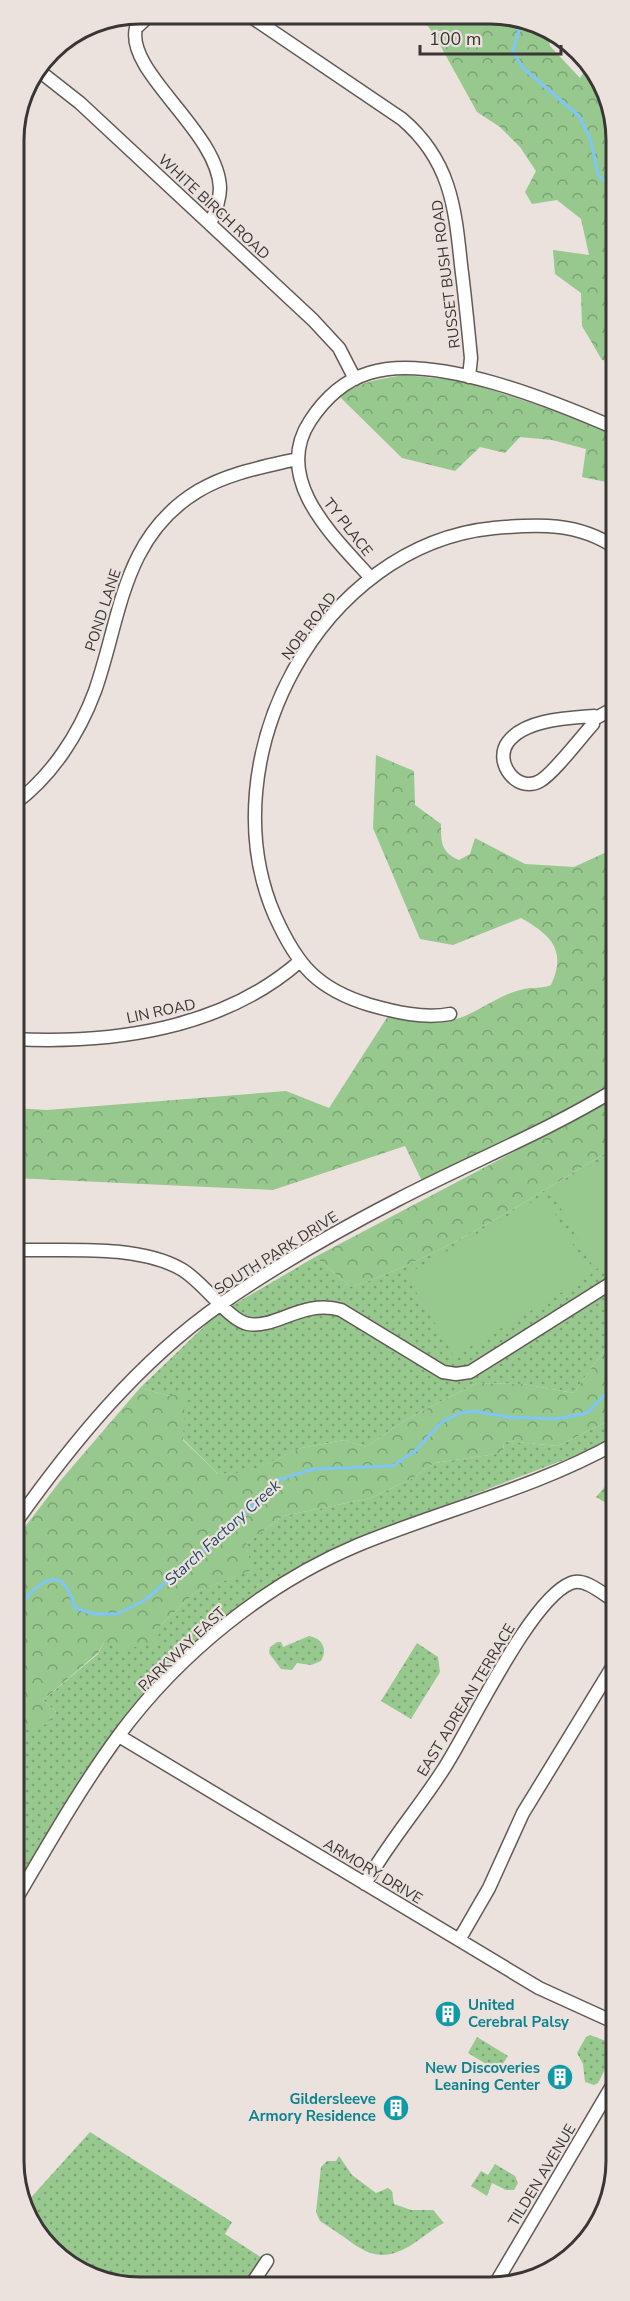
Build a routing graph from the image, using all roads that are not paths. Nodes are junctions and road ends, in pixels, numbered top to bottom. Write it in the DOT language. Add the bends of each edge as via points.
graph roads {
  1 [pos="139,24"];
  2 [pos="262,24"];
  3 [pos="45,75"];
  4 [pos="210,224"];
  5 [pos="469,377"];
  6 [pos="355,379"];
  7 [pos="606,424"];
  8 [pos="297,459"];
  9 [pos="606,543"];
  10 [pos="369,577"];
  11 [pos="606,713"];
  12 [pos="596,718"];
  13 [pos="24,794"];
  14 [pos="299,962"];
  15 [pos="450,1014"];
  16 [pos="24,1039"];
  17 [pos="606,1095"];
  18 [pos="24,1250"];
  19 [pos="606,1286"];
  20 [pos="221,1304"];
  21 [pos="606,1447"];
  22 [pos="24,1512"];
  23 [pos="606,1596"];
  24 [pos="606,1677"];
  25 [pos="118,1736"];
  26 [pos="365,1884"];
  27 [pos="24,1887"];
  28 [pos="459,1940"];
  29 [pos="606,2018"];
  30 [pos="606,2096"];
  31 [pos="267,2261"];
  32 [pos="500,2276"];
  33 [pos="256,2277"];
  1 -- 4 [label="street" via="134,34 142,63 212,157 220,190"];
  2 -- 5 [label="street, RUSSET BUSH ROAD" via="402,119 440,165 452,193 457,221 471,358"];
  3 -- 4 [label="street, WHITE BIRCH ROAD" via="80,103"];
  4 -- 6 [label="street, WHITE BIRCH ROAD" via="313,320 339,348"];
  5 -- 6 [label="street" via="388,369"];
  5 -- 7 [label="street" via="520,391"];
  6 -- 8 [label="street" via="321,404 304,430"];
  8 -- 10 [label="street, TY PLACE" via="300,480 321,521"];
  8 -- 13 [label="street, POND LANE" via="221,479 186,499 157,526 124,585 95,691 77,729 56,762"];
  9 -- 10 [label="street, NOB ROAD" via="559,525 476,530 435,543"];
  10 -- 14 [label="street, NOB ROAD" via="307,651 281,693 267,728 255,782 258,863 267,897"];
  11 -- 12 [label="street"];
  12 -- 12 [label="street" via="539,782 520,783 505,766 503,754 518,733 546,723"];
  14 -- 15 [label="street, NOB ROAD" via="332,990 357,1001 402,1012"];
  14 -- 16 [label="street, LIN ROAD" via="281,978 218,1013 116,1036"];
  17 -- 20 [label="street, SOUTH PARK DRIVE" via="535,1135 342,1230"];
  18 -- 20 [label="street" via="140,1254 184,1270"];
  19 -- 20 [label="street" via="470,1372 456,1374 443,1372 341,1310 325,1305 248,1324 234,1318"];
  20 -- 22 [label="street, SOUTH PARK DRIVE" via="118,1394"];
  21 -- 25 [label="street, PARKWAY EAST" via="528,1482 357,1546 306,1571 221,1629 173,1673"];
  23 -- 26 [label="street, EAST ADREAN TERRACE" via="576,1581 542,1605 445,1768 397,1831"];
  24 -- 28 [label="street" via="523,1813 489,1888"];
  25 -- 26 [label="street, ARMORY DRIVE"];
  25 -- 27 [label="street, PARKWAY EAST"];
  26 -- 28 [label="street, ARMORY DRIVE"];
  28 -- 29 [label="street, ARMORY DRIVE" via="539,1988"];
  30 -- 32 [label="street, TILDEN AVENUE"];
  31 -- 33 [label="street"];
}
